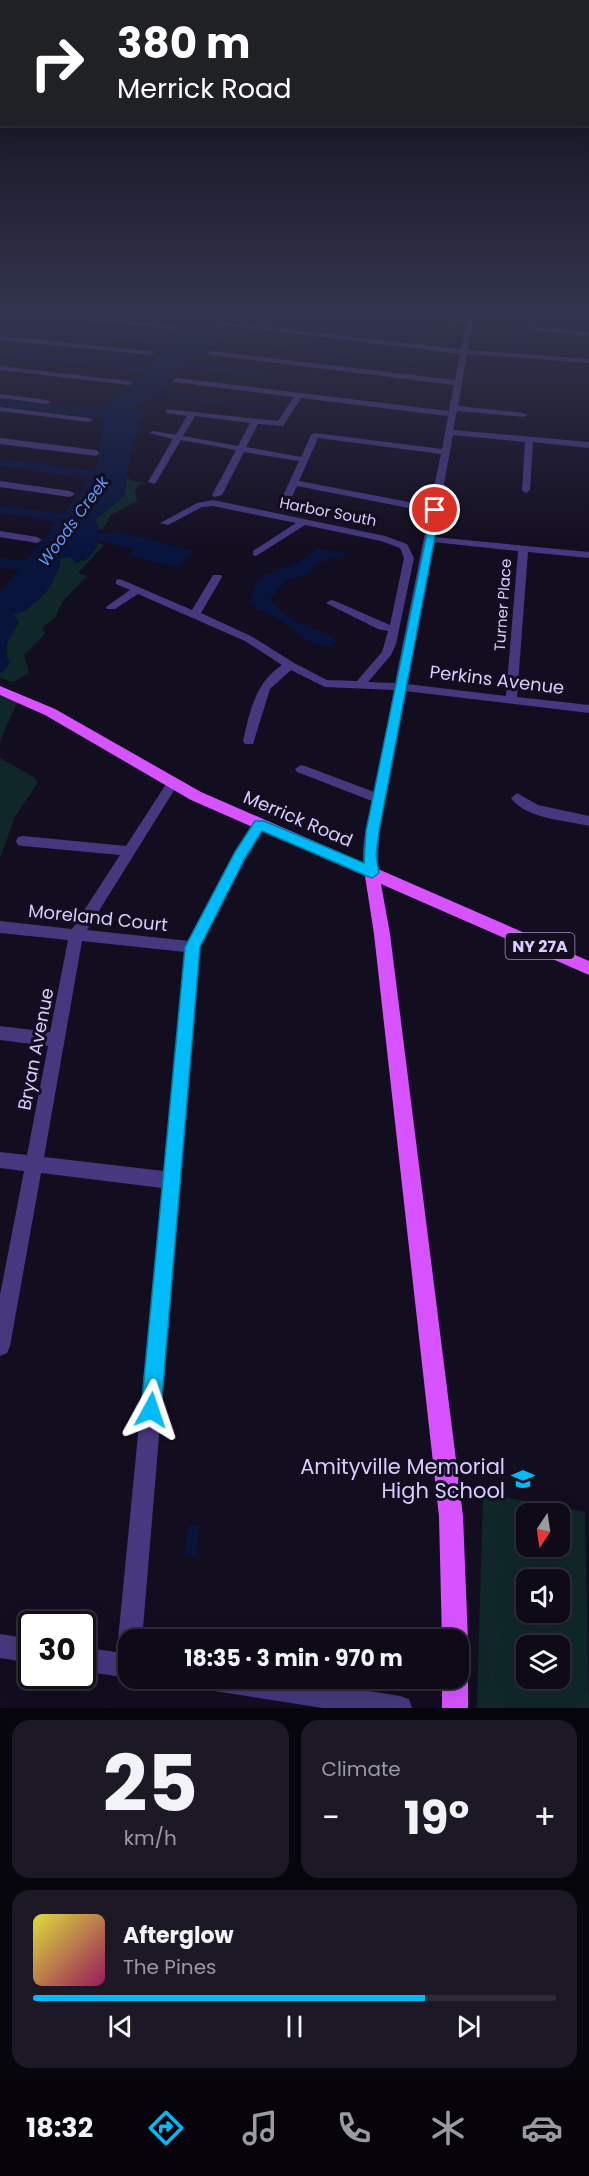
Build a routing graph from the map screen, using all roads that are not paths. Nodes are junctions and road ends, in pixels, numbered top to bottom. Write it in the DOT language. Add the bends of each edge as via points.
graph roads {
  1 [pos="264,391"];
  2 [pos="457,391"];
  3 [pos="299,395"];
  4 [pos="0,396"];
  5 [pos="47,402"];
  6 [pos="0,409"];
  7 [pos="169,411"];
  8 [pos="453,411"];
  9 [pos="192,414"];
  10 [pos="524,415"];
  11 [pos="89,420"];
  12 [pos="255,421"];
  13 [pos="449,432"];
  14 [pos="153,433"];
  15 [pos="178,438"];
  16 [pos="528,439"];
  17 [pos="0,441"];
  18 [pos="589,445"];
  19 [pos="241,449"];
  20 [pos="446,452"];
  21 [pos="96,453"];
  22 [pos="305,460"];
  23 [pos="152,482"];
  24 [pos="295,483"];
  25 [pos="0,484"];
  26 [pos="526,490"];
  27 [pos="70,494"];
  28 [pos="217,495"];
  29 [pos="282,509"];
  30 [pos="435,510"];
  31 [pos="302,522"];
  32 [pos="165,523"];
  33 [pos="0,534"];
  34 [pos="429,539"];
  35 [pos="37,540"];
  36 [pos="523,548"];
  37 [pos="256,553"];
  38 [pos="589,555"];
  39 [pos="217,577"];
  40 [pos="120,582"];
  41 [pos="137,590"];
  42 [pos="331,603"];
  43 [pos="111,607"];
  44 [pos="195,614"];
  45 [pos="394,629"];
  46 [pos="290,665"];
  47 [pos="361,684"];
  48 [pos="400,687"];
  49 [pos="0,690"];
  50 [pos="511,700"];
  51 [pos="589,709"];
  52 [pos="249,741"];
  53 [pos="301,769"];
  54 [pos="172,784"];
  55 [pos="516,798"];
  56 [pos="379,799"];
  57 [pos="589,821"];
  58 [pos="259,825"];
  59 [pos="23,841"];
  60 [pos="128,851"];
  61 [pos="372,873"];
  62 [pos="0,927"];
  63 [pos="76,935"];
  64 [pos="193,947"];
  65 [pos="589,968"];
  66 [pos="0,1033"];
  67 [pos="57,1040"];
  68 [pos="0,1161"];
  69 [pos="34,1165"];
  70 [pos="171,1181"];
  71 [pos="0,1346"];
  72 [pos="131,1629"];
  73 [pos="455,1629"];
  74 [pos="0,1646"];
  75 [pos="18,1649"];
  76 [pos="96,1660"];
  77 [pos="118,1661"];
  78 [pos="278,1689"];
  79 [pos="455,1689"];
  80 [pos="400,1708"];
  81 [pos="455,1708"];
  1 -- 3 [label="street"];
  2 -- 8 [label="street"];
  3 -- 8 [label="street"];
  3 -- 12 [label="street" via="279,424"];
  4 -- 5 [label="street"];
  6 -- 11 [label="street"];
  7 -- 9 [label="street"];
  8 -- 10 [label="street"];
  8 -- 13 [label="street"];
  9 -- 12 [label="street"];
  9 -- 15 [label="street"];
  12 -- 19 [label="street"];
  13 -- 16 [label="street"];
  13 -- 20 [label="street"];
  14 -- 15 [label="street"];
  15 -- 19 [label="street"];
  15 -- 23 [label="street"];
  16 -- 18 [label="street"];
  16 -- 26 [label="street"];
  17 -- 21 [label="street"];
  19 -- 22 [label="street"];
  19 -- 28 [label="street"];
  20 -- 22 [label="street" via="315,435"];
  20 -- 30 [label="street"];
  22 -- 24 [label="street"];
  24 -- 29 [label="street"];
  24 -- 30 [label="street"];
  25 -- 27 [label="street"];
  30 -- 34 [label="street"];
  31 -- 32 [label="street, Harbor South" via="206,503"];
  31 -- 37 [label="street"];
  31 -- 45 [label="street, Harbor South" via="391,540 404,547 409,558"];
  33 -- 35 [label="street"];
  34 -- 36 [label="street"];
  34 -- 48 [label="street"];
  36 -- 38 [label="street"];
  36 -- 50 [label="street, Turner Place"];
  39 -- 44 [label="street"];
  40 -- 41 [label="street, Perkins Avenue"];
  41 -- 43 [label="street"];
  41 -- 44 [label="street, Perkins Avenue" via="175,609"];
  42 -- 45 [label="street"];
  44 -- 46 [label="street, Perkins Avenue" via="249,639"];
  45 -- 47 [label="street, Harbor South" via="387,653"];
  46 -- 47 [label="street, Perkins Avenue" via="325,683"];
  46 -- 52 [label="street" via="265,685"];
  47 -- 48 [label="street, Perkins Avenue"];
  48 -- 50 [label="street, Perkins Avenue"];
  48 -- 56 [label="street"];
  49 -- 54 [label="main road, Merrick Road" via="50,712"];
  50 -- 51 [label="street, Perkins Avenue"];
  53 -- 56 [label="street"];
  54 -- 58 [label="main road, Merrick Road / NY 27A"];
  54 -- 60 [label="street, Bryan Avenue"];
  55 -- 57 [label="street" via="534,809"];
  56 -- 61 [label="street" via="370,855"];
  58 -- 61 [label="main road, Merrick Road / NY 27A"];
  58 -- 64 [label="street"];
  59 -- 60 [label="street"];
  60 -- 63 [label="street, Bryan Avenue"];
  61 -- 65 [label="main road, Merrick Road / NY 27A"];
  61 -- 73 [label="main road" via="451,1516"];
  62 -- 63 [label="street, Moreland Court"];
  63 -- 64 [label="street, Moreland Court"];
  63 -- 67 [label="street, Bryan Avenue"];
  64 -- 70 [label="street"];
  66 -- 67 [label="street"];
  67 -- 69 [label="street, Bryan Avenue"];
  68 -- 69 [label="street"];
  69 -- 70 [label="street"];
  69 -- 71 [label="street, Bryan Avenue"];
  70 -- 72 [label="street"];
  74 -- 75 [label="street"];
  76 -- 77 [label="street"];
  78 -- 80 [label="street"];
  79 -- 81 [label="main road"];
}
